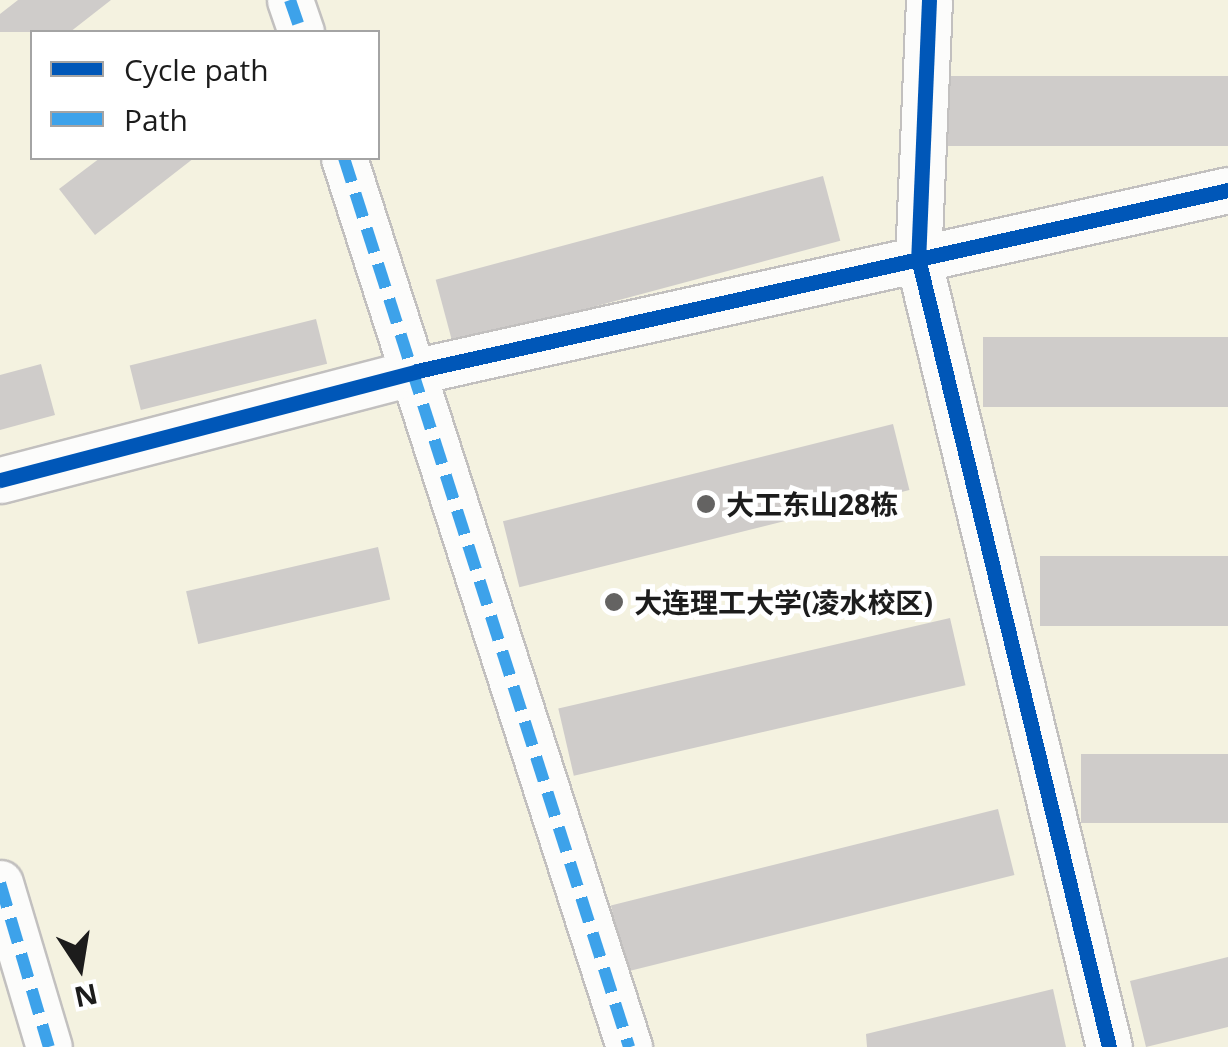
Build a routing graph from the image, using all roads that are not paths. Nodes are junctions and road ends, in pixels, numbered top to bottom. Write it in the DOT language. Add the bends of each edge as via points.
graph roads {
  1 [pos="290,0"];
  2 [pos="930,0"];
  3 [pos="301,30"];
  4 [pos="345,160"];
  5 [pos="1228,190"];
  6 [pos="918,258"];
  7 [pos="417,371"];
  8 [pos="0,480"];
  9 [pos="0,883"];
  10 [pos="49,1047"];
  11 [pos="629,1047"];
  12 [pos="1109,1047"];
  1 -- 3 [label="street"];
  2 -- 6 [label="street"];
  4 -- 7 [label="street"];
  5 -- 6 [label="street"];
  6 -- 7 [label="street"];
  6 -- 12 [label="street"];
  7 -- 8 [label="street"];
  7 -- 11 [label="street"];
  9 -- 10 [label="street"];
}
